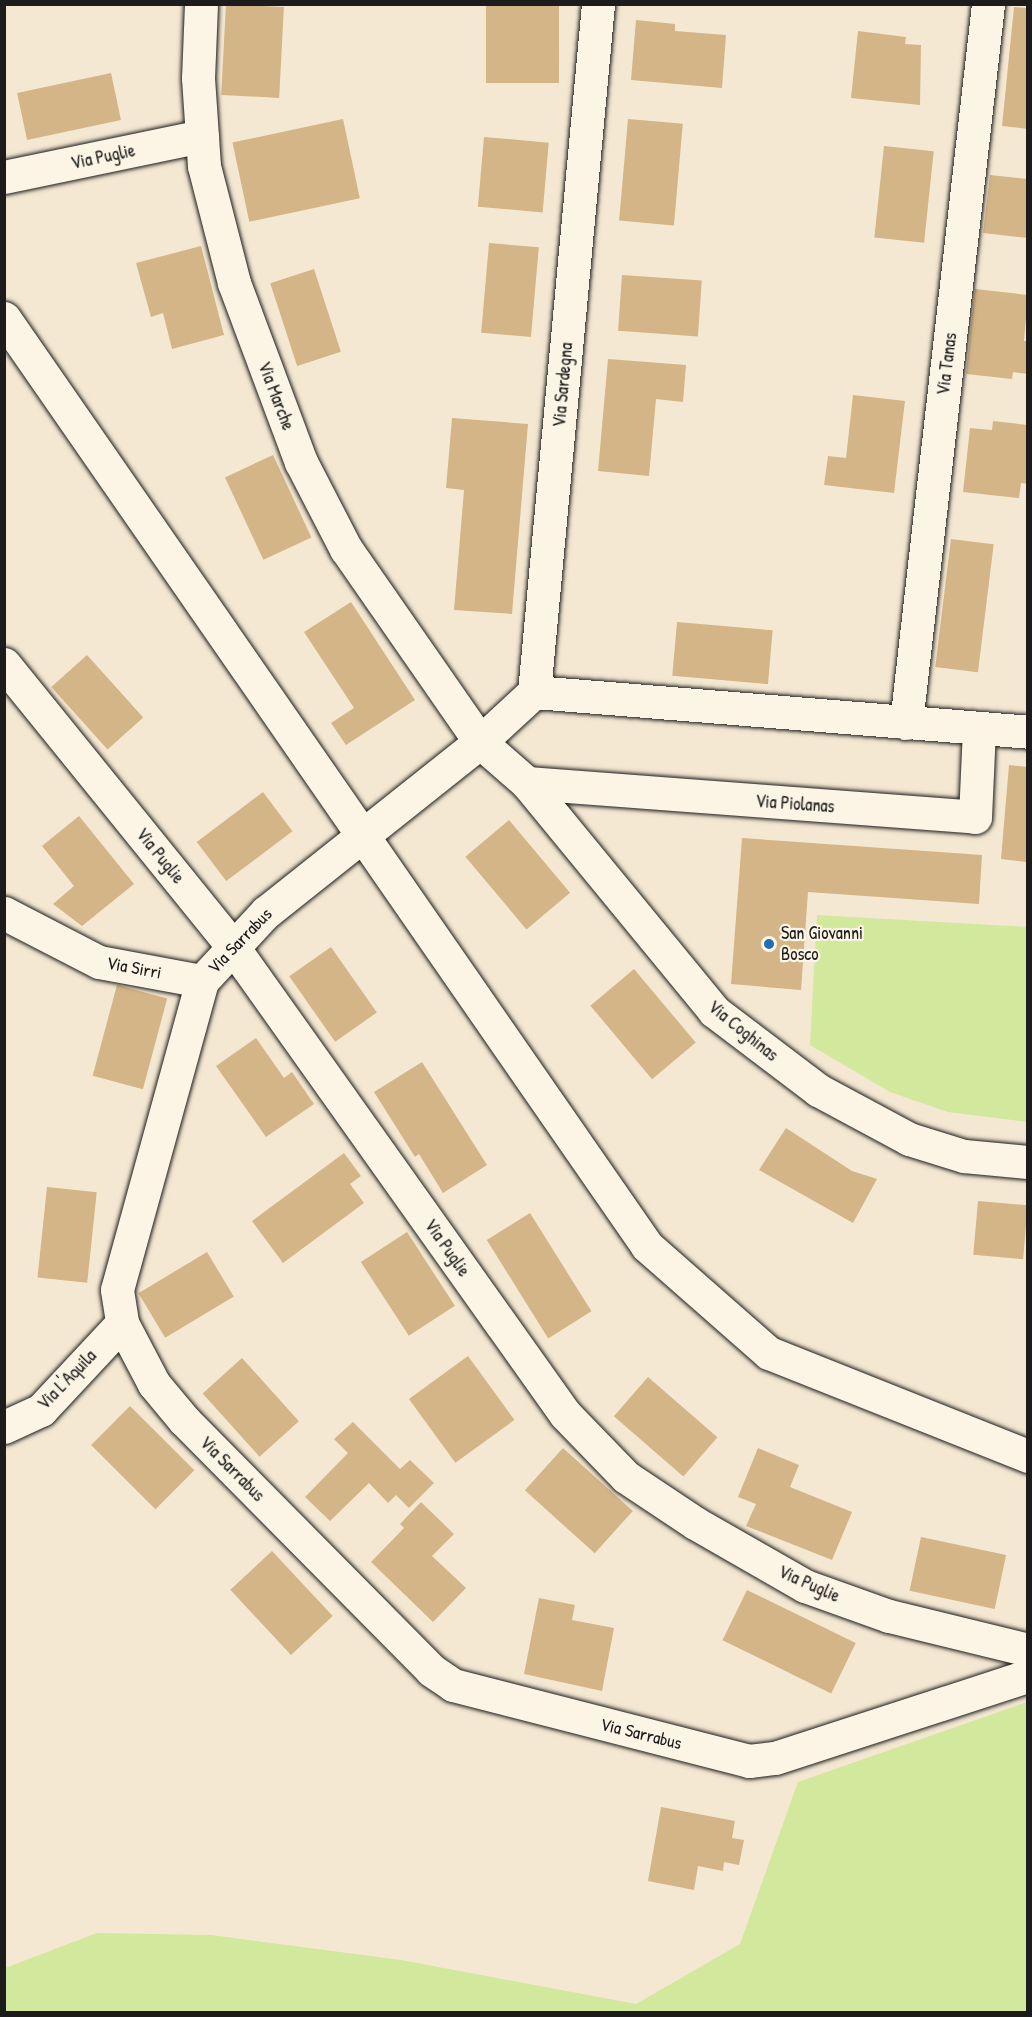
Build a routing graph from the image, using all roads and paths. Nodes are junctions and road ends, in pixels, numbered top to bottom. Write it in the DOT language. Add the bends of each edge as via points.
graph roads {
  1 [pos="201,4"];
  2 [pos="598,4"];
  3 [pos="988,4"];
  4 [pos="202,136"];
  5 [pos="4,177"];
  6 [pos="4,318"];
  7 [pos="4,664"];
  8 [pos="534,692"];
  9 [pos="906,723"];
  10 [pos="979,728"];
  11 [pos="1028,732"];
  12 [pos="480,742"];
  13 [pos="527,783"];
  14 [pos="362,836"];
  15 [pos="4,913"];
  16 [pos="233,947"];
  17 [pos="202,981"];
  18 [pos="1028,1161"];
  19 [pos="122,1323"];
  20 [pos="4,1427"];
  21 [pos="1028,1456"];
  22 [pos="1028,1650"];
  23 [pos="1028,1676"];
  1 -- 4 [label="street, Via Marche" via="198,78"];
  2 -- 8 [label="street, Via Sardegna"];
  3 -- 9 [label="street, Via Tanas"];
  4 -- 5 [label="street, Via Puglie"];
  4 -- 12 [label="street, Via Marche" via="204,166 234,283 301,462 346,549"];
  6 -- 14 [label="street"];
  7 -- 16 [label="street, Via Puglie"];
  8 -- 9 [label="street"];
  8 -- 12 [label="street"];
  9 -- 10 [label="street"];
  10 -- 11 [label="street"];
  10 -- 13 [label="street, Via Piolanas" via="975,817"];
  12 -- 13 [label="street, Via Coghinas"];
  12 -- 14 [label="street, Via Sarrabus"];
  13 -- 18 [label="street, Via Coghinas" via="714,1011 818,1090 909,1139 964,1156"];
  14 -- 16 [label="street, Via Sarrabus" via="266,912"];
  14 -- 21 [label="street" via="647,1246 769,1353"];
  15 -- 17 [label="street, Via Sirri" via="99,962"];
  16 -- 17 [label="street, Via Sarrabus"];
  16 -- 22 [label="street, Via Puglie" via="565,1414 626,1477 695,1523 805,1586 889,1616"];
  17 -- 19 [label="street, Via Sarrabus" via="117,1290"];
  19 -- 20 [label="street, Via L'Aquila" via="41,1410"];
  19 -- 23 [label="street, Via Sarrabus" via="154,1384 184,1420 431,1670 453,1685 748,1761 775,1758"];
}
